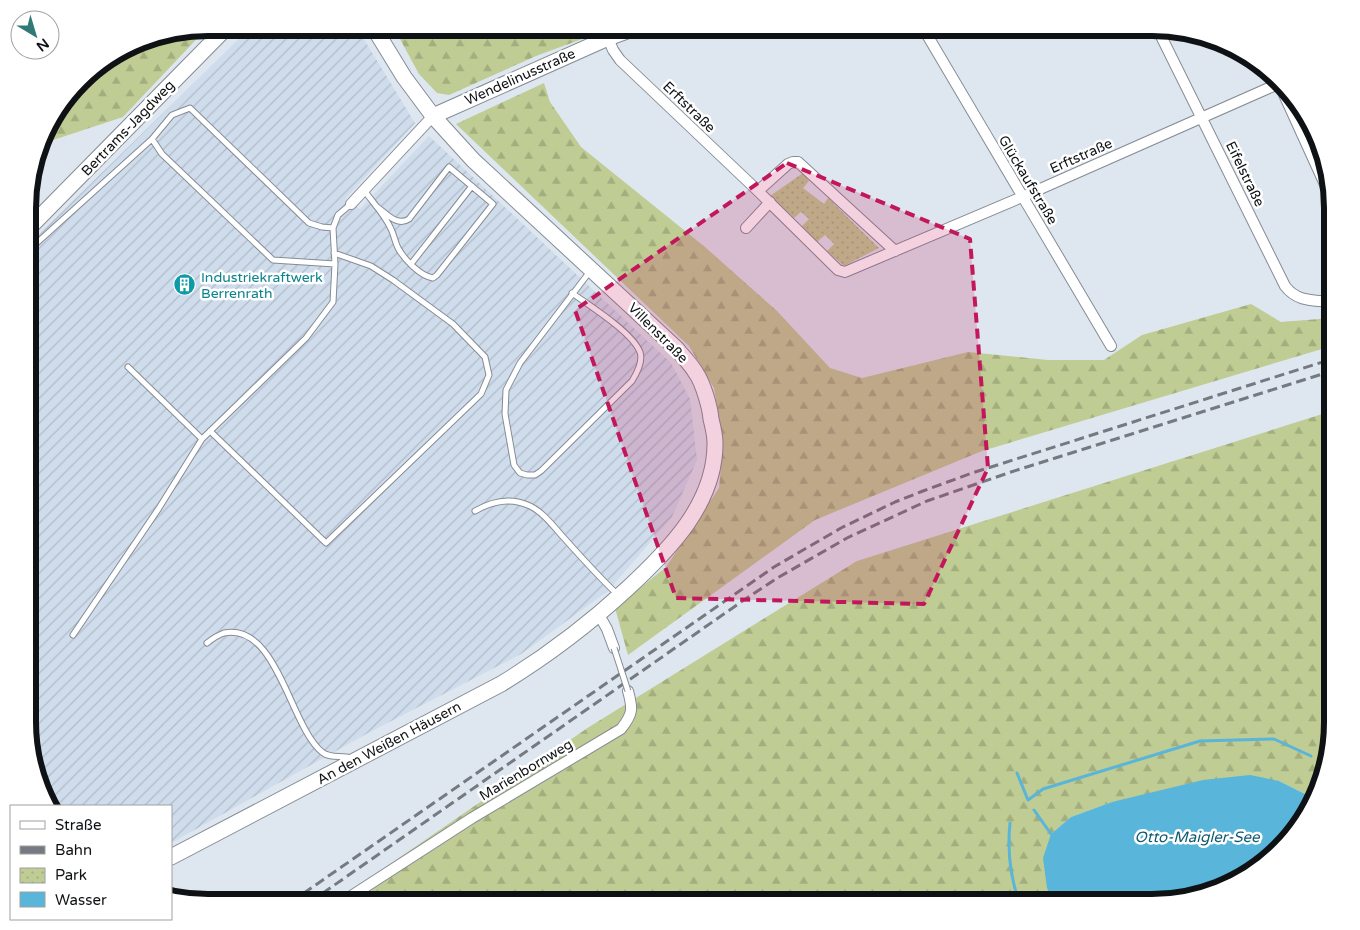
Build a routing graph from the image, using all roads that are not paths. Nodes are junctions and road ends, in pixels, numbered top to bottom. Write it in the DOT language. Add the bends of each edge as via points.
graph roads {
  1 [pos="217,37"];
  2 [pos="380,37"];
  3 [pos="928,37"];
  4 [pos="1162,37"];
  5 [pos="608,38"];
  6 [pos="1274,86"];
  7 [pos="1288,103"];
  8 [pos="434,116"];
  9 [pos="1202,118"];
  10 [pos="152,139"];
  11 [pos="1320,173"];
  12 [pos="472,186"];
  13 [pos="364,190"];
  14 [pos="758,191"];
  15 [pos="1022,196"];
  16 [pos="770,202"];
  17 [pos="351,204"];
  18 [pos="376,206"];
  19 [pos="36,217"];
  20 [pos="333,228"];
  21 [pos="746,228"];
  22 [pos="36,244"];
  23 [pos="895,251"];
  24 [pos="334,253"];
  25 [pos="335,264"];
  26 [pos="411,264"];
  27 [pos="591,270"];
  28 [pos="572,293"];
  29 [pos="1323,301"];
  30 [pos="1111,346"];
  31 [pos="128,367"];
  32 [pos="210,431"];
  33 [pos="202,439"];
  34 [pos="475,511"];
  35 [pos="619,596"];
  36 [pos="599,615"];
  37 [pos="73,635"];
  38 [pos="207,643"];
  39 [pos="614,648"];
  40 [pos="628,691"];
  41 [pos="356,760"];
  42 [pos="172,856"];
  43 [pos="356,893"];
  1 -- 19 [label="street, Bertrams-Jagdweg"];
  2 -- 8 [label="street, Villenstraße" via="404,77"];
  3 -- 15 [label="street, Glückaufstraße"];
  4 -- 9 [label="street, Eifelstraße"];
  5 -- 8 [label="street, Wendelinusstraße"];
  5 -- 14 [label="street, Erftstraße" via="620,60"];
  6 -- 9 [label="street, Erftstraße"];
  7 -- 11 [label="street"];
  8 -- 13 [label="street"];
  8 -- 27 [label="street, Villenstraße" via="473,160"];
  9 -- 15 [label="street, Erftstraße"];
  9 -- 29 [label="street, Eifelstraße" via="1285,286 1299,298"];
  10 -- 20 [label="lane" via="172,115 190,108 309,223"];
  10 -- 22 [label="lane"];
  10 -- 25 [label="lane" via="162,154 273,260"];
  12 -- 18 [label="lane" via="449,167 404,222"];
  12 -- 26 [label="lane"];
  12 -- 26 [label="lane" via="493,204 433,278"];
  13 -- 17 [label="street"];
  13 -- 18 [label="lane"];
  14 -- 16 [label="street, Erftstraße"];
  14 -- 23 [label="street" via="788,164 798,162"];
  15 -- 23 [label="street, Erftstraße"];
  15 -- 30 [label="street, Glückaufstraße"];
  16 -- 21 [label="street"];
  16 -- 23 [label="street, Erftstraße" via="838,270 845,272"];
  17 -- 20 [label="lane" via="338,215"];
  18 -- 26 [label="lane" via="391,229 398,248"];
  20 -- 24 [label="lane"];
  24 -- 25 [label="lane"];
  24 -- 32 [label="lane" via="370,266 453,324 485,357 489,375 481,394 326,543"];
  25 -- 32 [label="lane" via="333,302 306,338"];
  27 -- 28 [label="lane"];
  27 -- 35 [label="street, Villenstraße" via="677,349 697,374 710,410 715,442 711,471 699,506 674,542"];
  28 -- 28 [label="lane" via="520,362 506,390 505,414 514,465 520,473 527,475 541,471 632,381 641,358 628,336"];
  31 -- 33 [label="lane"];
  32 -- 33 [label="lane"];
  33 -- 37 [label="lane"];
  34 -- 35 [label="lane" via="499,501 531,506"];
  35 -- 36 [label="street, Villenstraße"];
  36 -- 39 [label="street, Marienbornweg"];
  36 -- 41 [label="street, An den Weißen Häusern" via="537,662 501,684"];
  38 -- 41 [label="lane" via="221,634 233,632 253,640 270,658 316,746 326,755"];
  39 -- 40 [label="lane, Marienbornweg, bridge"];
  40 -- 43 [label="street, Marienbornweg" via="631,717 621,729 472,818"];
  41 -- 42 [label="street, An den Weißen Häusern"];
}
